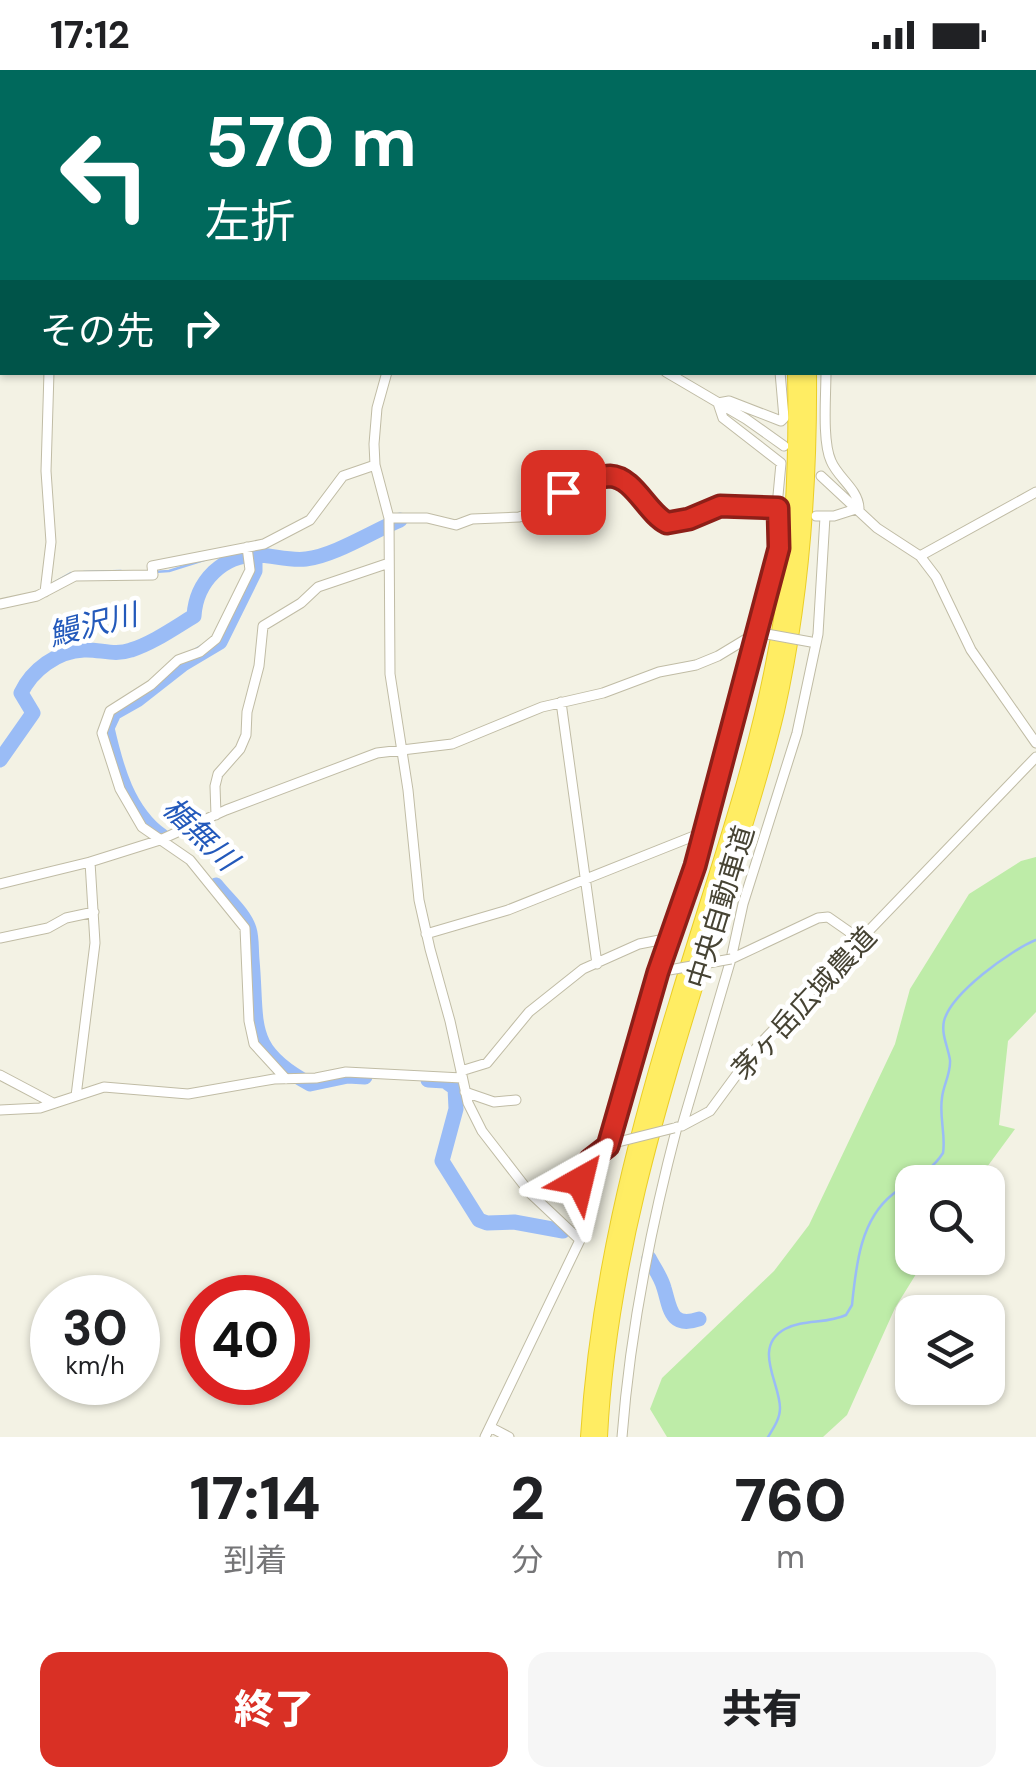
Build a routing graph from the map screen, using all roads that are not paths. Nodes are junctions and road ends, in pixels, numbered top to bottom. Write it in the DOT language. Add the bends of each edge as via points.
graph roads {
  1 [pos="49,375"];
  2 [pos="386,375"];
  3 [pos="671,375"];
  4 [pos="780,375"];
  5 [pos="796,375"];
  6 [pos="808,375"];
  7 [pos="826,375"];
  8 [pos="718,403"];
  9 [pos="784,446"];
  10 [pos="374,465"];
  11 [pos="821,476"];
  12 [pos="1036,492"];
  13 [pos="858,508"];
  14 [pos="781,509"];
  15 [pos="389,518"];
  16 [pos="251,547"];
  17 [pos="920,556"];
  18 [pos="389,563"];
  19 [pos="45,592"];
  20 [pos="0,604"];
  21 [pos="758,633"];
  22 [pos="814,643"];
  23 [pos="561,702"];
  24 [pos="1036,743"];
  25 [pos="402,750"];
  26 [pos="1036,758"];
  27 [pos="216,815"];
  28 [pos="704,832"];
  29 [pos="160,840"];
  30 [pos="90,862"];
  31 [pos="585,879"];
  32 [pos="0,884"];
  33 [pos="94,912"];
  34 [pos="426,934"];
  35 [pos="0,938"];
  36 [pos="670,938"];
  37 [pos="862,940"];
  38 [pos="731,959"];
  39 [pos="598,964"];
  40 [pos="658,972"];
  41 [pos="462,1074"];
  42 [pos="0,1075"];
  43 [pos="295,1078"];
  44 [pos="466,1092"];
  45 [pos="76,1096"];
  46 [pos="516,1100"];
  47 [pos="54,1104"];
  48 [pos="0,1110"];
  49 [pos="678,1127"];
  50 [pos="611,1144"];
  51 [pos="580,1240"];
  52 [pos="488,1432"];
  53 [pos="509,1437"];
  54 [pos="588,1437"];
  55 [pos="600,1437"];
  56 [pos="622,1437"];
  1 -- 19 [label="street" via="51,542"];
  2 -- 10 [label="street"];
  3 -- 8 [label="street"];
  4 -- 8 [label="street" via="780,421"];
  5 -- 54 [label="highway, 中央自動車道" via="791,551 774,659 622,1200"];
  6 -- 55 [label="highway, 中央自動車道" via="803,552 787,661 761,772 633,1203"];
  7 -- 13 [label="street" via="827,447"];
  8 -- 9 [label="street"];
  8 -- 14 [label="street" via="722,418 781,463"];
  10 -- 15 [label="street"];
  10 -- 16 [label="street" via="343,476 310,520"];
  11 -- 13 [label="street"];
  12 -- 17 [label="street"];
  13 -- 17 [label="street"];
  13 -- 22 [label="street" via="821,517"];
  14 -- 15 [label="street" via="720,506 667,523 627,483 610,476 520,517 456,525"];
  14 -- 21 [label="street" via="779,548"];
  15 -- 18 [label="street"];
  16 -- 19 [label="street" via="152,566 153,572 75,576"];
  16 -- 29 [label="street" via="250,570 216,640 178,660 110,712 102,727 120,790 142,826"];
  17 -- 24 [label="street" via="972,650"];
  18 -- 25 [label="street" via="390,674"];
  18 -- 27 [label="street" via="318,587 263,626 246,734 218,774"];
  19 -- 20 [label="street"];
  21 -- 22 [label="street, bridge"];
  21 -- 23 [label="street" via="696,665"];
  21 -- 28 [label="street"];
  22 -- 38 [label="street" via="797,733"];
  23 -- 25 [label="street" via="452,744"];
  23 -- 31 [label="street"];
  25 -- 27 [label="street" via="377,753"];
  25 -- 34 [label="street"];
  26 -- 37 [label="street, 茅ヶ岳広域農道"];
  27 -- 29 [label="street"];
  28 -- 31 [label="street"];
  28 -- 36 [label="street"];
  29 -- 30 [label="street"];
  29 -- 43 [label="street" via="190,860 244,928 254,1044"];
  30 -- 32 [label="street"];
  30 -- 33 [label="street"];
  31 -- 34 [label="street"];
  31 -- 39 [label="street"];
  33 -- 35 [label="street"];
  33 -- 45 [label="street"];
  34 -- 41 [label="street"];
  36 -- 39 [label="street"];
  36 -- 40 [label="street"];
  37 -- 38 [label="street" via="828,917 818,918"];
  37 -- 49 [label="street, 茅ヶ岳広域農道" via="757,1047 710,1111"];
  38 -- 40 [label="street, bridge"];
  38 -- 49 [label="street"];
  39 -- 41 [label="street" via="529,1012 487,1063"];
  40 -- 50 [label="street"];
  41 -- 43 [label="street"];
  41 -- 44 [label="street"];
  42 -- 47 [label="street"];
  43 -- 45 [label="street" via="188,1094 104,1087"];
  44 -- 46 [label="street" via="494,1102"];
  44 -- 51 [label="street" via="482,1131 530,1194"];
  45 -- 47 [label="street"];
  47 -- 48 [label="street"];
  49 -- 50 [label="street, 茅ヶ岳広域農道, bridge"];
  49 -- 56 [label="street" via="648,1238"];
  50 -- 51 [label="street" via="590,1160 580,1181"];
  51 -- 52 [label="street"];
  52 -- 53 [label="street"];
}
